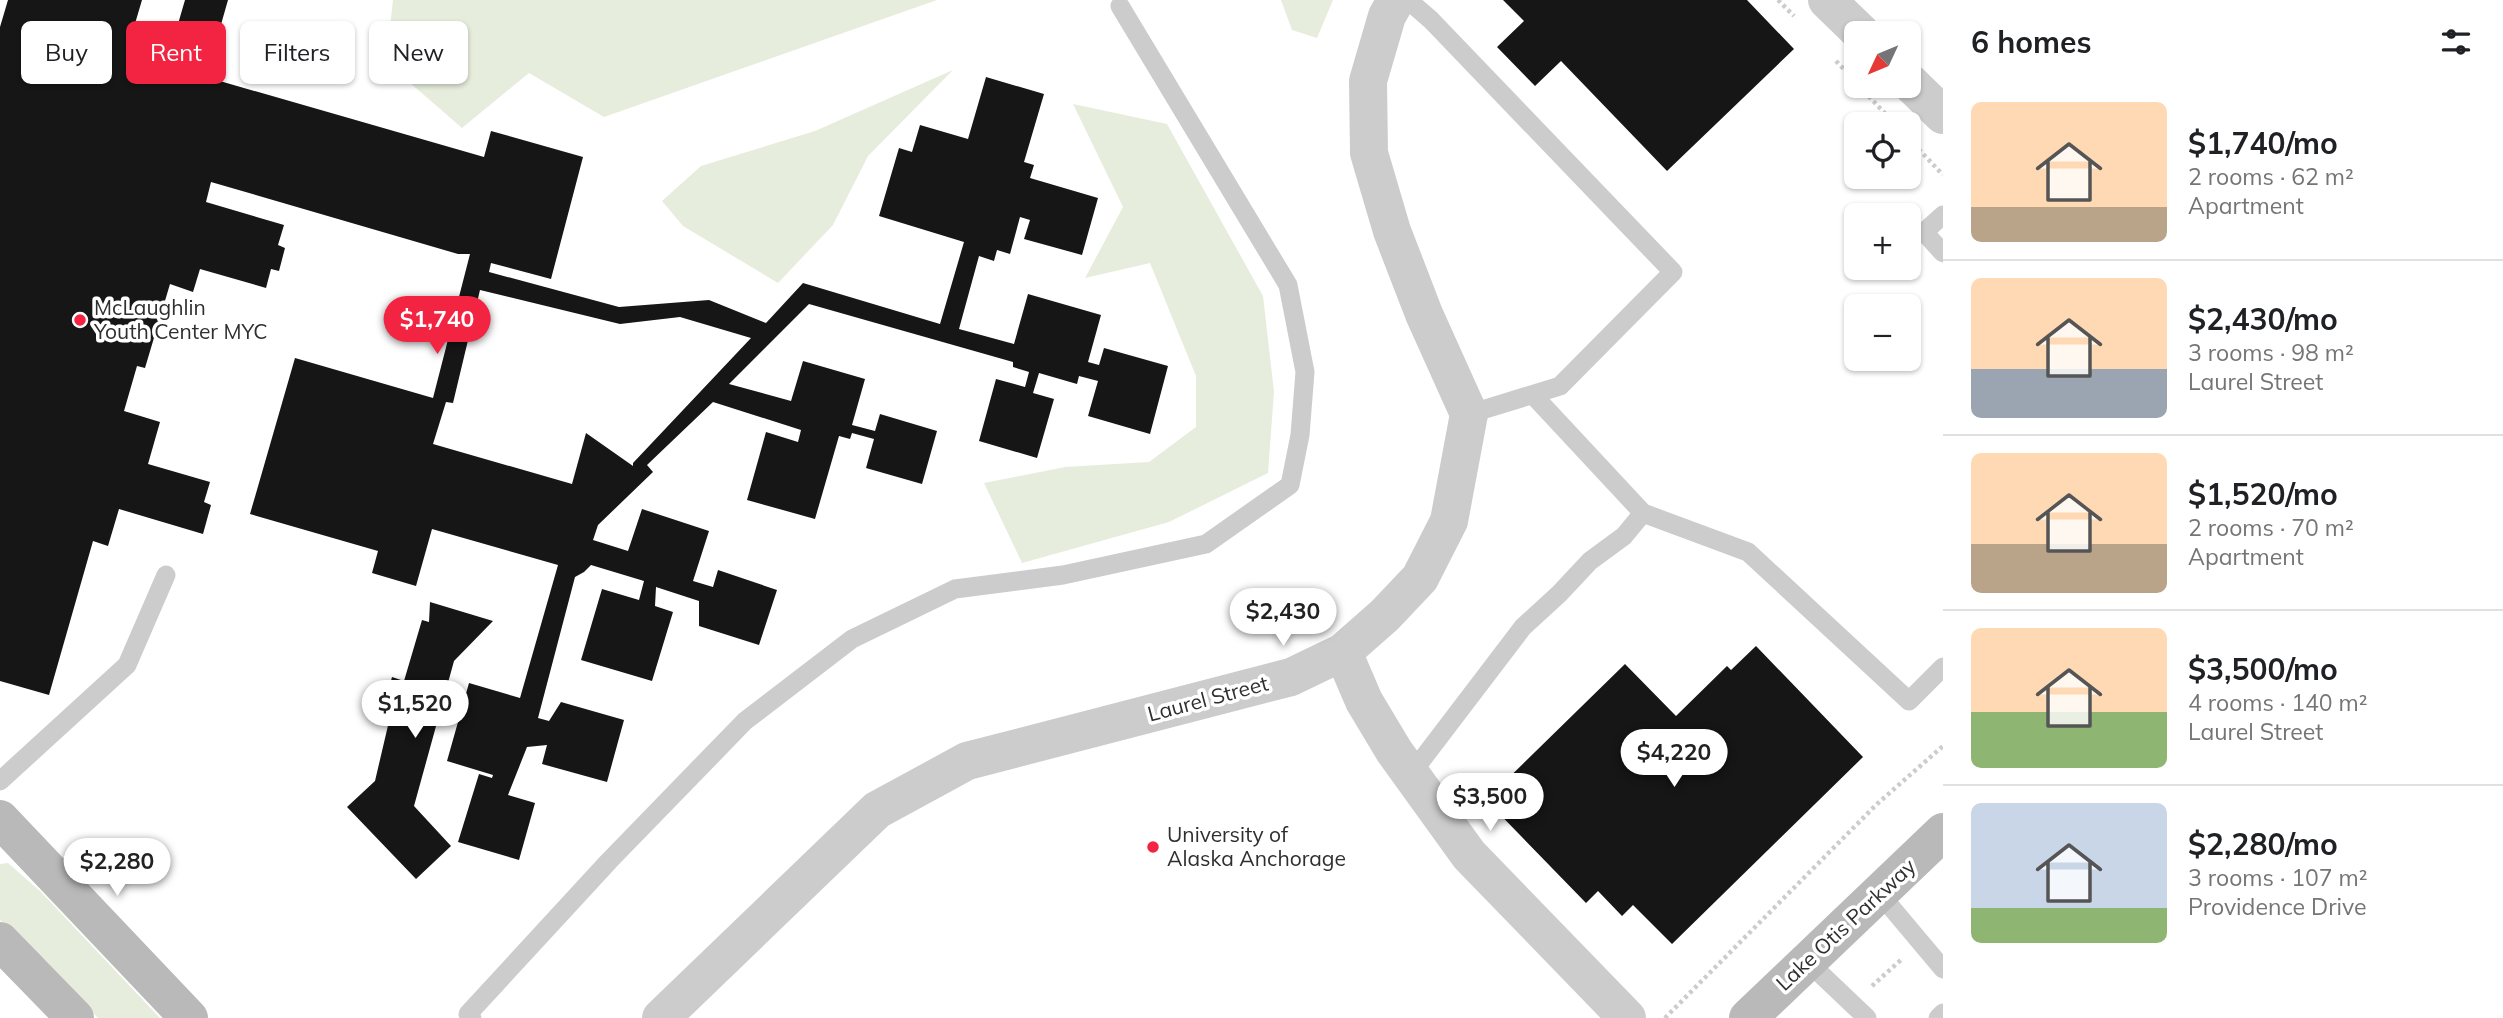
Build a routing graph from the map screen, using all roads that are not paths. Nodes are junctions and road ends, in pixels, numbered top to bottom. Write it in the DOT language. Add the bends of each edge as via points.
graph roads {
  1 [pos="1396,0"];
  2 [pos="1408,0"];
  3 [pos="1827,0"];
  4 [pos="1120,6"];
  5 [pos="1849,21"];
  6 [pos="1922,95"];
  7 [pos="1943,117"];
  8 [pos="1943,215"];
  9 [pos="1943,253"];
  10 [pos="1534,396"];
  11 [pos="1469,414"];
  12 [pos="1643,513"];
  13 [pos="166,575"];
  14 [pos="1343,652"];
  15 [pos="1943,667"];
  16 [pos="1411,774"];
  17 [pos="0,781"];
  18 [pos="0,819"];
  19 [pos="1943,832"];
  20 [pos="1880,894"];
  21 [pos="0,941"];
  22 [pos="1807,961"];
  23 [pos="1943,969"];
  24 [pos="1860,1011"];
  25 [pos="1943,1013"];
  26 [pos="75,1018"];
  27 [pos="189,1018"];
  28 [pos="472,1018"];
  29 [pos="661,1018"];
  30 [pos="1627,1018"];
  31 [pos="1748,1018"];
  32 [pos="1938,1018"];
  1 -- 11 [label="street" via="1368,81 1369,153 1392,232"];
  2 -- 10 [label="lane" via="1673,272 1560,386"];
  3 -- 5 [label="street"];
  4 -- 28 [label="lane" via="1288,285 1305,373 1290,485 1206,544 1063,575 955,589 852,639 746,721 546,929 468,1014"];
  6 -- 7 [label="street"];
  8 -- 9 [label="lane" via="1924,232"];
  10 -- 11 [label="lane"];
  10 -- 12 [label="lane"];
  11 -- 14 [label="street, Laurel Street" via="1449,521 1420,578"];
  12 -- 15 [label="lane" via="1748,552 1909,701"];
  12 -- 16 [label="lane" via="1624,536 1590,561 1523,627"];
  13 -- 17 [label="lane" via="127,665"];
  14 -- 16 [label="street" via="1364,701"];
  14 -- 29 [label="street, Laurel Street" via="1292,677 967,761 877,810"];
  16 -- 30 [label="street" via="1469,855"];
  18 -- 27 [label="main road"];
  19 -- 20 [label="main road, Lake Otis Parkway"];
  20 -- 22 [label="main road, Lake Otis Parkway"];
  20 -- 23 [label="lane"];
  21 -- 26 [label="main road"];
  22 -- 24 [label="lane"];
  22 -- 31 [label="main road, Lake Otis Parkway"];
  25 -- 32 [label="lane"];
}
